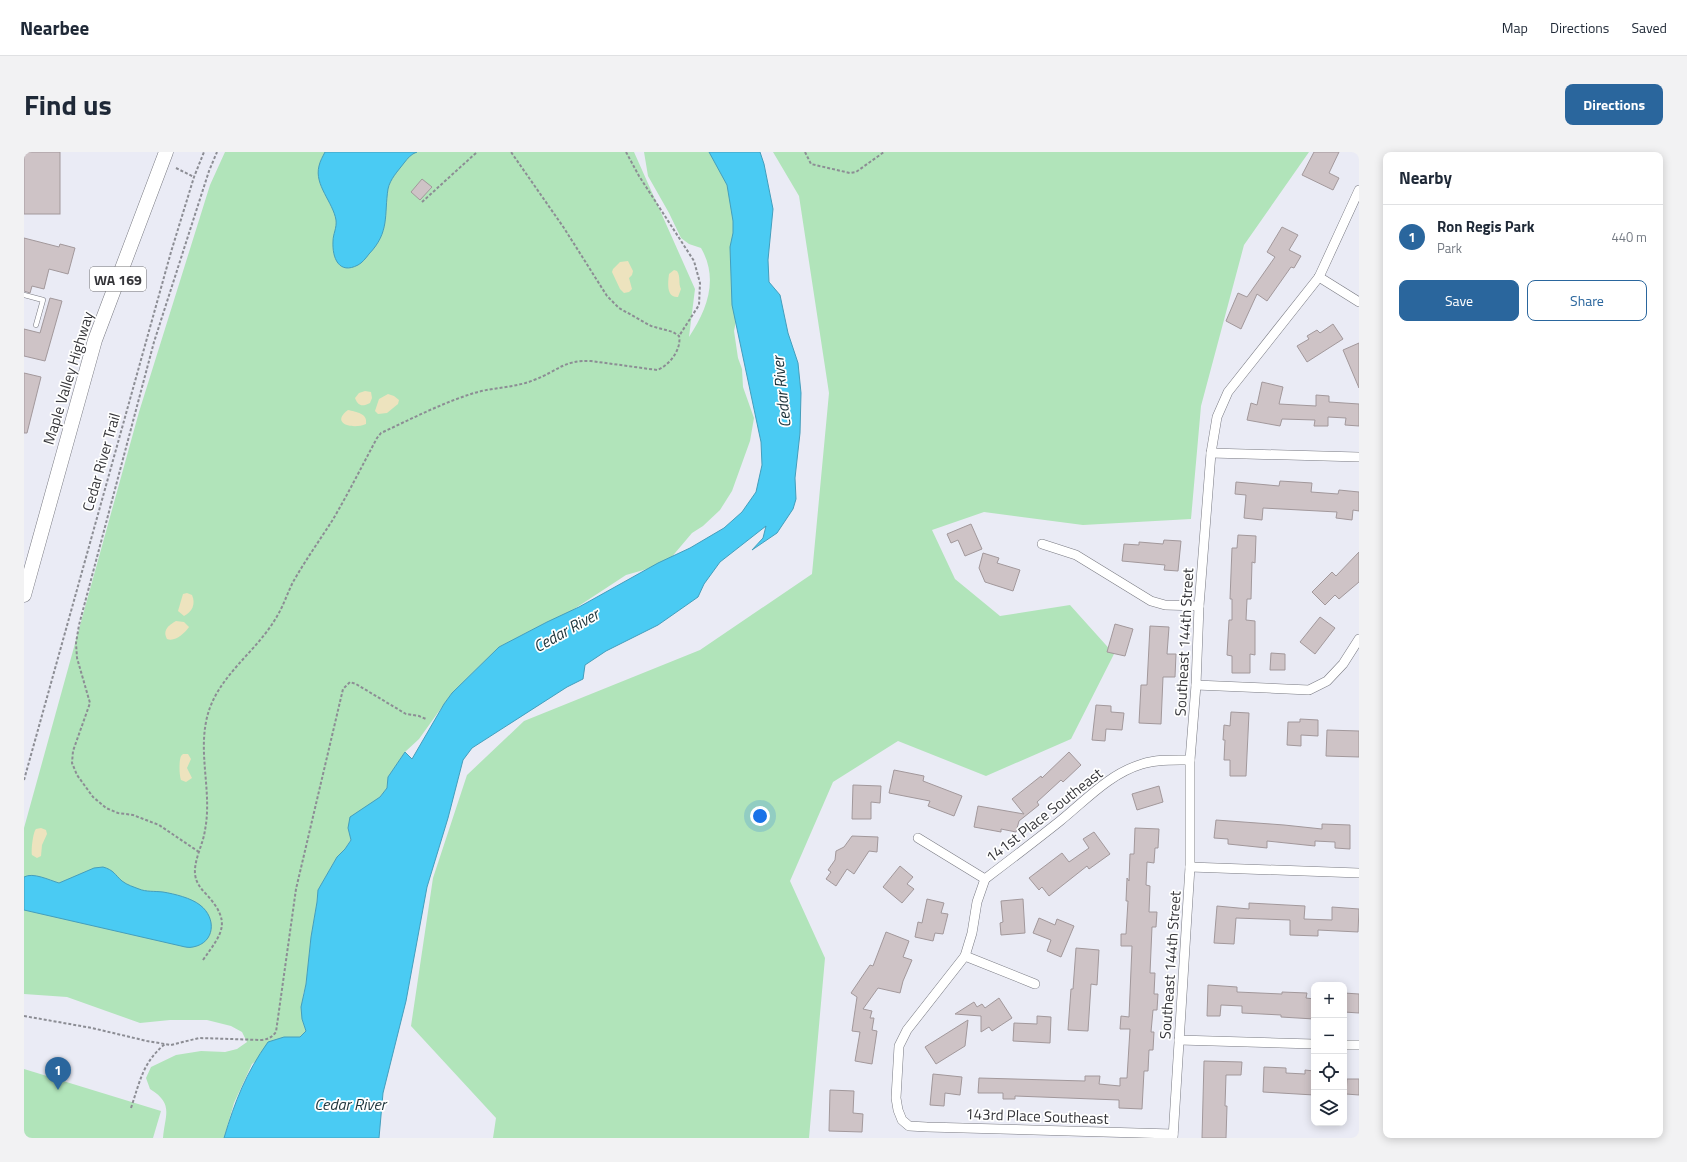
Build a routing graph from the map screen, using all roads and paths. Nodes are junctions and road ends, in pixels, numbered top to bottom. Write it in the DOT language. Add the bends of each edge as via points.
graph roads {
  1 [pos="166,152"];
  2 [pos="204,152"];
  3 [pos="217,152"];
  4 [pos="477,152"];
  5 [pos="511,152"];
  6 [pos="626,152"];
  7 [pos="805,152"];
  8 [pos="884,152"];
  9 [pos="176,168"];
  10 [pos="194,177"];
  11 [pos="1359,190"];
  12 [pos="422,202"];
  13 [pos="1319,277"];
  14 [pos="24,294"];
  15 [pos="1359,302"];
  16 [pos="36,325"];
  17 [pos="679,336"];
  18 [pos="1211,453"];
  19 [pos="1359,457"];
  20 [pos="1042,544"];
  21 [pos="24,595"];
  22 [pos="1199,606"];
  23 [pos="1359,639"];
  24 [pos="1196,685"];
  25 [pos="426,719"];
  26 [pos="1190,760"];
  27 [pos="24,780"];
  28 [pos="918,838"];
  29 [pos="199,852"];
  30 [pos="1190,867"];
  31 [pos="1359,873"];
  32 [pos="985,879"];
  33 [pos="965,956"];
  34 [pos="203,960"];
  35 [pos="1035,984"];
  36 [pos="24,1016"];
  37 [pos="1179,1040"];
  38 [pos="166,1044"];
  39 [pos="1311,1044"];
  40 [pos="1347,1045"];
  41 [pos="1359,1046"];
  42 [pos="131,1108"];
  43 [pos="1173,1136"];
  1 -- 21 [label="main road, Maple Valley Highway / WA 169" via="95,340"];
  2 -- 10 [label="path, Cedar River Trail"];
  3 -- 29 [label="path" via="154,342 79,625 77,658 90,703 73,751 72,763 93,797 106,808 133,815 159,826"];
  4 -- 12 [label="path"];
  5 -- 17 [label="path" via="607,296 619,308 651,326"];
  6 -- 17 [label="path" via="694,261 700,283 699,305"];
  7 -- 8 [label="path" via="811,164 850,174"];
  9 -- 10 [label="path"];
  10 -- 27 [label="path, Cedar River Trail"];
  11 -- 13 [label="street, Southeast 144th Street"];
  13 -- 15 [label="street"];
  13 -- 18 [label="street, Southeast 144th Street" via="1228,392 1217,417"];
  14 -- 16 [label="lane" via="43,300"];
  17 -- 29 [label="path" via="676,354 663,368 657,370 586,361 566,364 535,380 475,392 381,433 376,438 332,519 292,584 277,617 230,673 209,709 203,759 207,787 207,818"];
  18 -- 19 [label="street"];
  18 -- 22 [label="street, Southeast 144th Street"];
  20 -- 22 [label="street" via="1076,554 1151,601"];
  22 -- 24 [label="street, Southeast 144th Street"];
  23 -- 24 [label="street" via="1343,664 1327,681 1309,690"];
  24 -- 26 [label="street, Southeast 144th Street"];
  25 -- 38 [label="path" via="406,714 356,684 350,682 343,689 296,889 276,1032 268,1039 199,1038"];
  26 -- 30 [label="street, Southeast 144th Street"];
  26 -- 32 [label="street, 141st Place Southeast" via="1165,760 1142,764 1122,772 1095,790"];
  28 -- 32 [label="street"];
  29 -- 34 [label="path" via="195,874 197,882 217,906 222,919 218,940"];
  30 -- 31 [label="street"];
  30 -- 37 [label="street, Southeast 144th Street"];
  32 -- 33 [label="street"];
  33 -- 35 [label="street"];
  33 -- 43 [label="street, 143rd Place Southeast" via="907,1030 899,1046 896,1098 902,1120 909,1126"];
  36 -- 38 [label="path"];
  37 -- 39 [label="street"];
  37 -- 43 [label="street, Southeast 144th Street"];
  38 -- 42 [label="path" via="144,1069"];
  40 -- 41 [label="street"];
}
